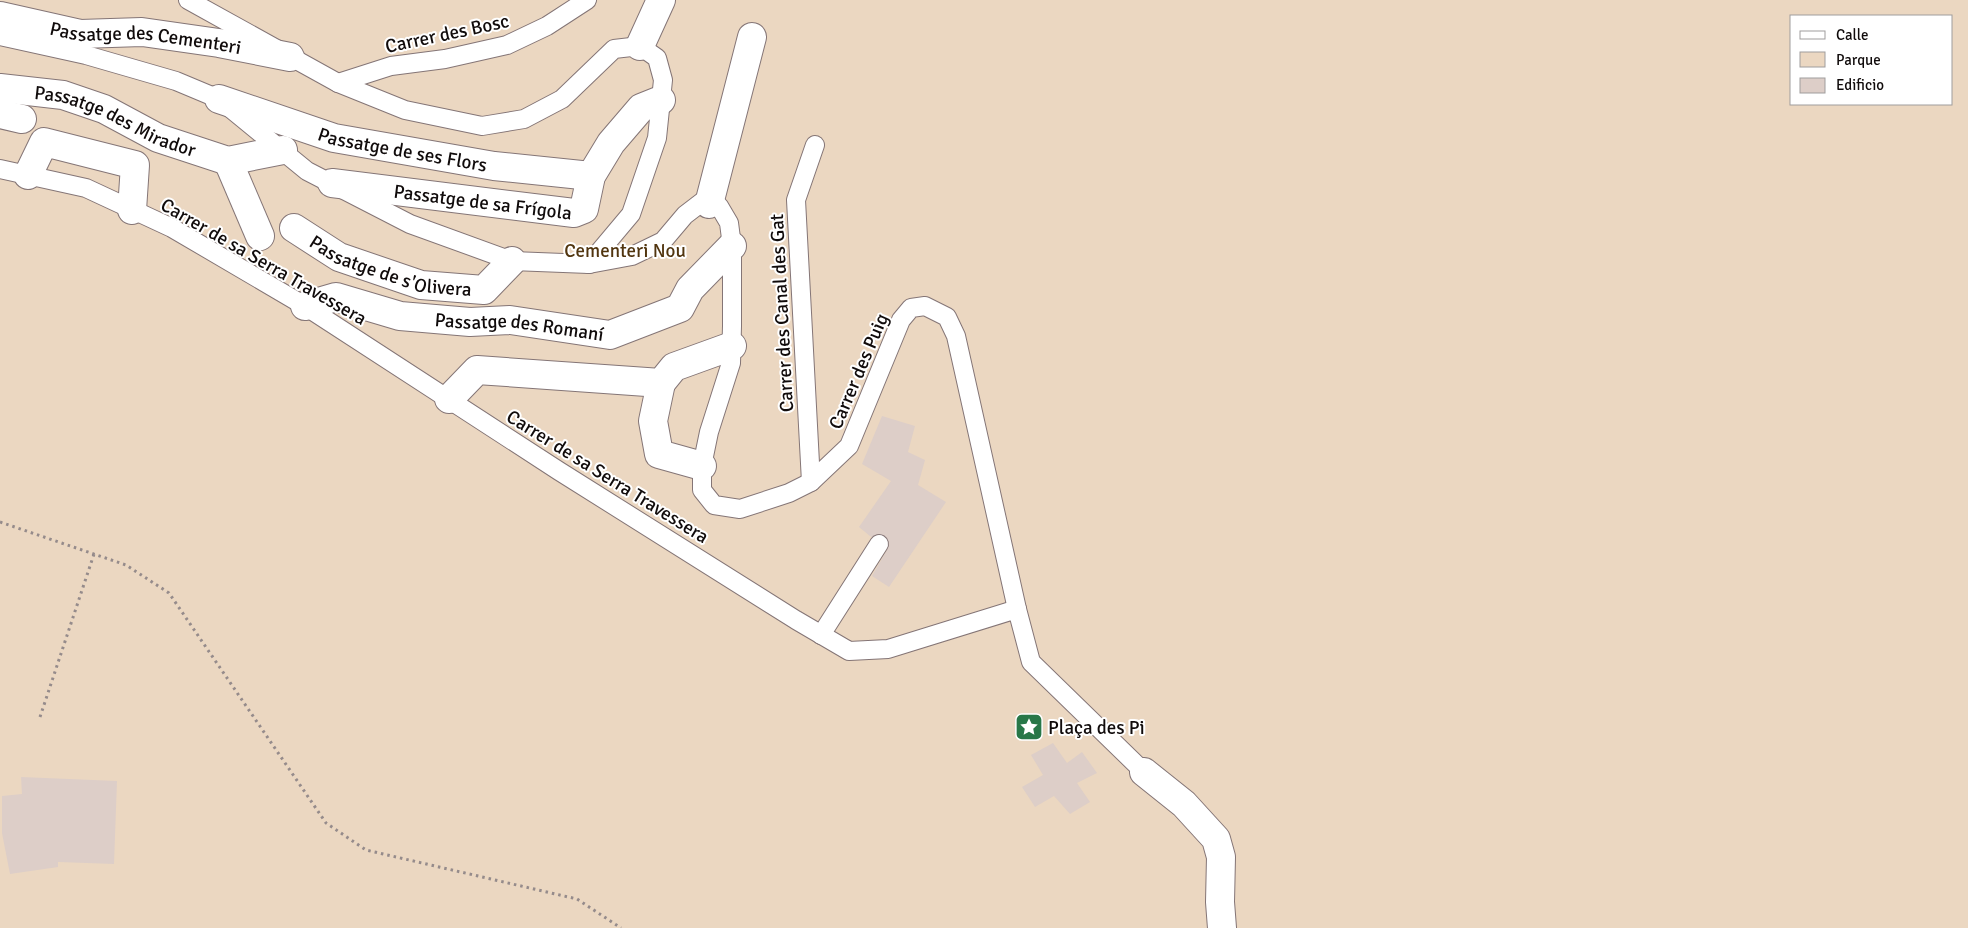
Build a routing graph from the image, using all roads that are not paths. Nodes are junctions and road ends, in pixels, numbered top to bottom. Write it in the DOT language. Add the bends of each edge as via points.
graph roads {
  1 [pos="188,0"];
  2 [pos="587,0"];
  3 [pos="661,0"];
  4 [pos="207,5"];
  5 [pos="0,16"];
  6 [pos="0,36"];
  7 [pos="752,36"];
  8 [pos="640,46"];
  9 [pos="290,57"];
  10 [pos="338,83"];
  11 [pos="0,88"];
  12 [pos="219,99"];
  13 [pos="661,100"];
  14 [pos="815,144"];
  15 [pos="282,150"];
  16 [pos="228,161"];
  17 [pos="0,169"];
  18 [pos="28,175"];
  19 [pos="591,176"];
  20 [pos="332,184"];
  21 [pos="709,204"];
  22 [pos="132,210"];
  23 [pos="294,228"];
  24 [pos="260,236"];
  25 [pos="732,246"];
  26 [pos="512,261"];
  27 [pos="589,264"];
  28 [pos="305,306"];
  29 [pos="732,346"];
  30 [pos="661,383"];
  31 [pos="449,399"];
  32 [pos="702,466"];
  33 [pos="811,482"];
  34 [pos="879,544"];
  35 [pos="1016,609"];
  36 [pos="821,635"];
  37 [pos="1144,772"];
  38 [pos="1222,928"];
  1 -- 4 [label="lane"];
  2 -- 10 [label="lane, Carrer des Bosc" via="547,26 507,45 445,59 391,66"];
  3 -- 8 [label="street"];
  4 -- 9 [label="lane"];
  5 -- 9 [label="street, Passatge des Cementeri" via="80,34 142,32"];
  6 -- 12 [label="lane" via="86,55 176,81"];
  7 -- 21 [label="street"];
  8 -- 10 [label="lane" via="614,49 562,99 524,119 482,126 405,110"];
  8 -- 13 [label="lane" via="657,58 663,80"];
  9 -- 10 [label="lane"];
  11 -- 16 [label="street, Passatge des Mirador" via="63,95 104,108 158,138"];
  12 -- 15 [label="lane"];
  12 -- 19 [label="street, Passatge de ses Flors" via="334,138 494,166"];
  13 -- 19 [label="street, Passatge de sa Frígola" via="641,108 611,143"];
  13 -- 27 [label="lane" via="657,138 631,214"];
  14 -- 33 [label="lane, Carrer des Canal des Gat" via="796,200"];
  15 -- 16 [label="street, Passatge des Mirador"];
  15 -- 20 [label="lane" via="307,171"];
  16 -- 24 [label="street"];
  17 -- 18 [label="lane, Carrer de sa Serra Travessera"];
  18 -- 22 [label="lane, Carrer de sa Serra Travessera" via="86,188"];
  18 -- 22 [label="street, Passatge des Mirador" via="44,142 135,165"];
  19 -- 20 [label="street, Passatge de sa Frígola" via="584,209 574,213"];
  20 -- 26 [label="lane" via="410,224"];
  21 -- 25 [label="lane, Carrer des Puig" via="719,206 729,223"];
  21 -- 27 [label="lane" via="702,202 663,241 632,256"];
  22 -- 28 [label="lane, Carrer de sa Serra Travessera" via="172,228"];
  23 -- 26 [label="street, Passatge de s'Olivera" via="339,257 421,284 484,290"];
  25 -- 28 [label="street, Passatge des Romaní" via="690,289 680,308 610,335 510,320 470,322 400,316 336,297"];
  25 -- 29 [label="lane, Carrer des Puig"];
  26 -- 27 [label="lane"];
  28 -- 31 [label="lane, Carrer de sa Serra Travessera"];
  29 -- 30 [label="street" via="674,367"];
  29 -- 32 [label="lane, Carrer des Puig" via="731,363"];
  30 -- 31 [label="street" via="477,370"];
  30 -- 32 [label="street" via="653,420 659,454"];
  31 -- 36 [label="lane, Carrer de sa Serra Travessera"];
  32 -- 33 [label="lane, Carrer des Puig" via="702,490 714,505 732,508 740,509"];
  33 -- 35 [label="lane, Carrer des Puig" via="849,446 901,320 911,308 925,306 947,316 956,336"];
  34 -- 36 [label="lane"];
  35 -- 36 [label="lane, Carrer de sa Serra Travessera" via="888,649 849,651"];
  35 -- 37 [label="lane" via="1031,662"];
  37 -- 38 [label="street" via="1184,804 1216,839 1221,857"];
}
